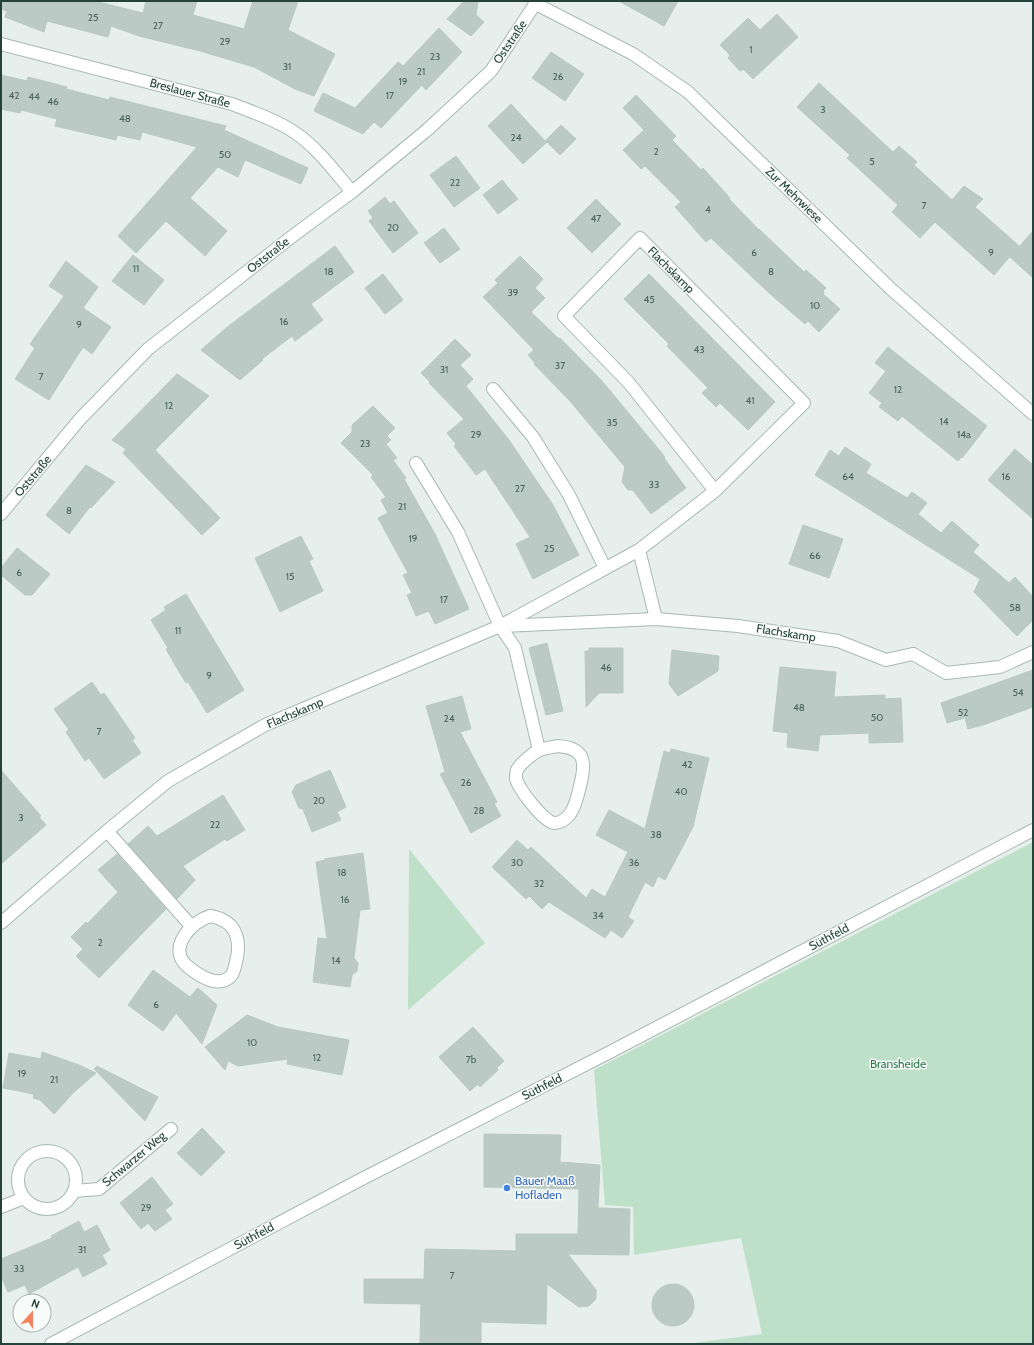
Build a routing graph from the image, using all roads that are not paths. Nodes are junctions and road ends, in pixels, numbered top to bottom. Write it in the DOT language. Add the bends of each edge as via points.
graph roads {
  1 [pos="537,2"];
  2 [pos="1,44"];
  3 [pos="352,192"];
  4 [pos="493,389"];
  5 [pos="1033,414"];
  6 [pos="416,463"];
  7 [pos="715,491"];
  8 [pos="1,514"];
  9 [pos="639,550"];
  10 [pos="605,568"];
  11 [pos="656,619"];
  12 [pos="500,626"];
  13 [pos="1033,652"];
  14 [pos="539,750"];
  15 [pos="1033,830"];
  16 [pos="107,831"];
  17 [pos="1,923"];
  18 [pos="192,928"];
  19 [pos="171,1129"];
  20 [pos="74,1191"];
  21 [pos="24,1198"];
  22 [pos="1,1207"];
  23 [pos="51,1344"];
  1 -- 3 [label="street, Oststraße" via="491,71 427,130"];
  1 -- 5 [label="street, Zur Mehrwiese" via="633,54 688,92 891,289"];
  2 -- 3 [label="street, Breslauer Straße" via="232,104 263,116 294,132 321,156"];
  3 -- 8 [label="street, Oststraße" via="148,349 80,419"];
  4 -- 10 [label="street" via="537,443 569,495"];
  6 -- 12 [label="street" via="458,532"];
  7 -- 7 [label="street, Flachskamp" via="804,403 640,238 564,316 629,383"];
  7 -- 9 [label="street, Flachskamp"];
  9 -- 10 [label="street, Flachskamp"];
  9 -- 11 [label="street"];
  10 -- 12 [label="street, Flachskamp"];
  11 -- 12 [label="street, Flachskamp"];
  11 -- 13 [label="street, Flachskamp" via="738,626 838,641 886,660 913,654 946,673 1000,667"];
  12 -- 14 [label="street" via="515,648"];
  12 -- 16 [label="street, Flachskamp" via="265,725 168,781"];
  14 -- 14 [label="street" via="558,746 568,747 579,753 584,762 579,793 569,815 562,822 547,821 530,803 516,778 517,770"];
  15 -- 23 [label="street, Süthfeld" via="356,1182"];
  16 -- 17 [label="street, Flachskamp"];
  16 -- 18 [label="street"];
  18 -- 18 [label="street" via="203,918 210,916 225,920 231,926 238,942 234,969 230,976 222,981 213,981 196,973 182,961 178,951 181,940"];
  19 -- 20 [label="street, Schwarzer Weg" via="98,1189"];
  20 -- 21 [label="street" via="60,1205 51,1208 41,1208"];
  20 -- 21 [label="street" via="74,1172 64,1156 56,1152 37,1152 22,1164 19,1172 18,1181"];
  21 -- 22 [label="street"];
}
